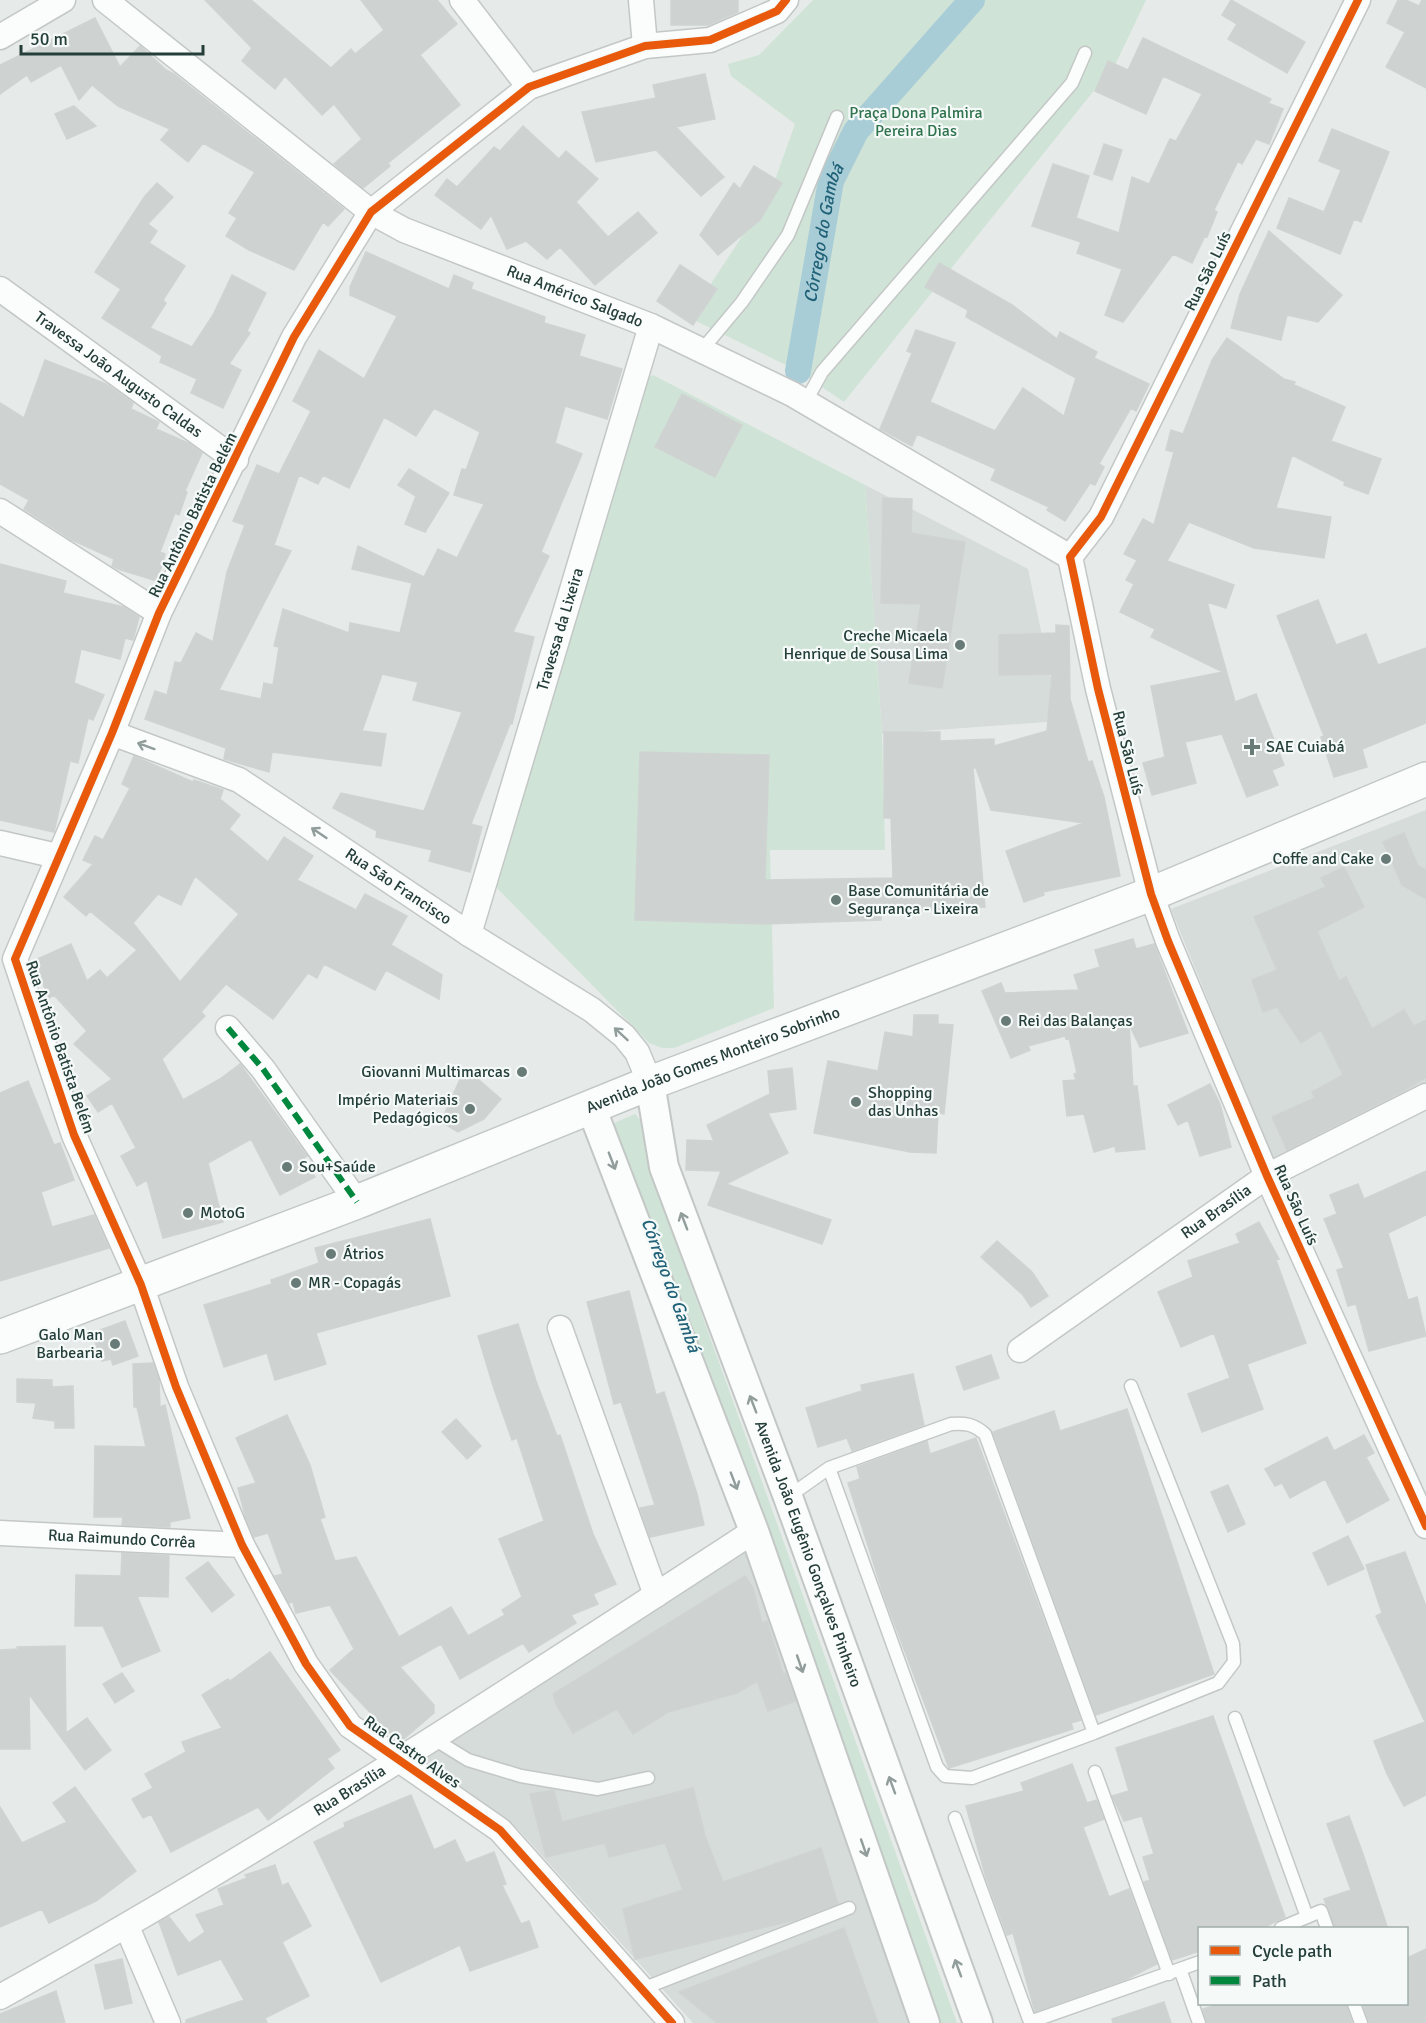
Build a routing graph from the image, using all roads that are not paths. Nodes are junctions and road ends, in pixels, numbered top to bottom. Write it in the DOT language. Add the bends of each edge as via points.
graph roads {
  1 [pos="63,0"];
  2 [pos="105,0"];
  3 [pos="462,0"];
  4 [pos="642,0"];
  5 [pos="786,0"];
  6 [pos="1358,0"];
  7 [pos="0,37"];
  8 [pos="645,46"];
  9 [pos="1084,53"];
  10 [pos="529,87"];
  11 [pos="837,117"];
  12 [pos="371,212"];
  13 [pos="0,289"];
  14 [pos="651,326"];
  15 [pos="701,351"];
  16 [pos="805,403"];
  17 [pos="236,460"];
  18 [pos="0,511"];
  19 [pos="1070,557"];
  20 [pos="159,613"];
  21 [pos="112,733"];
  22 [pos="1426,779"];
  23 [pos="0,843"];
  24 [pos="57,856"];
  25 [pos="1151,894"];
  26 [pos="470,934"];
  27 [pos="7,957"];
  28 [pos="228,1028"];
  29 [pos="650,1083"];
  30 [pos="1426,1096"];
  31 [pos="591,1107"];
  32 [pos="1267,1176"];
  33 [pos="357,1202"];
  34 [pos="141,1284"];
  35 [pos="560,1328"];
  36 [pos="0,1337"];
  37 [pos="1020,1350"];
  38 [pos="1131,1386"];
  39 [pos="829,1468"];
  40 [pos="788,1497"];
  41 [pos="1426,1526"];
  42 [pos="754,1531"];
  43 [pos="0,1533"];
  44 [pos="242,1545"];
  45 [pos="656,1595"];
  46 [pos="1235,1718"];
  47 [pos="1094,1733"];
  48 [pos="434,1739"];
  49 [pos="401,1760"];
  50 [pos="1095,1772"];
  51 [pos="648,1778"];
  52 [pos="955,1818"];
  53 [pos="849,1908"];
  54 [pos="1308,1917"];
  55 [pos="127,1927"];
  56 [pos="1286,1927"];
  57 [pos="1326,1927"];
  58 [pos="1198,1963"];
  59 [pos="1175,1972"];
  60 [pos="642,1989"];
  61 [pos="0,1997"];
  62 [pos="1354,2005"];
  63 [pos="1029,2022"];
  64 [pos="168,2023"];
  65 [pos="672,2023"];
  66 [pos="925,2023"];
  67 [pos="978,2023"];
  68 [pos="1199,2023"];
  69 [pos="1361,2023"];
  1 -- 7 [label="street"];
  2 -- 12 [label="street, Rua Américo Salgado"];
  3 -- 10 [label="street"];
  4 -- 8 [label="street"];
  5 -- 8 [label="street, Rua Antônio Batista Belém" via="777,10 710,40"];
  6 -- 19 [label="street, Rua São Luís" via="1101,517"];
  8 -- 10 [label="street, Rua Antônio Batista Belém"];
  9 -- 16 [label="lane" via="1072,83 822,372"];
  10 -- 12 [label="street, Rua Antônio Batista Belém"];
  11 -- 15 [label="lane" via="788,235 742,302"];
  12 -- 14 [label="street, Rua Américo Salgado" via="404,230"];
  12 -- 17 [label="street, Rua Antônio Batista Belém" via="294,337"];
  13 -- 17 [label="street, Travessa João Augusto Caldas"];
  14 -- 15 [label="street, Rua Américo Salgado"];
  14 -- 26 [label="street, Travessa da Lixeira"];
  15 -- 16 [label="street, Rua Américo Salgado"];
  16 -- 19 [label="street, Rua Américo Salgado"];
  17 -- 20 [label="street, Rua Antônio Batista Belém"];
  18 -- 20 [label="street"];
  19 -- 25 [label="street, Rua São Luís" via="1098,689"];
  20 -- 21 [label="street, Rua Antônio Batista Belém"];
  21 -- 24 [label="street, Rua Antônio Batista Belém"];
  26 -- 21 [label="street, Rua São Francisco, one-way" via="240,780"];
  22 -- 25 [label="main road, Avenida João Gomes Monteiro Sobrinho"];
  23 -- 24 [label="street"];
  24 -- 27 [label="street, Rua Antônio Batista Belém"];
  25 -- 29 [label="main road, Avenida João Gomes Monteiro Sobrinho"];
  25 -- 32 [label="street, Rua São Luís"];
  29 -- 26 [label="street, Rua São Francisco, one-way" via="637,1052 624,1035 592,1010"];
  27 -- 34 [label="street, Rua Antônio Batista Belém" via="74,1135"];
  28 -- 33 [label="street"];
  29 -- 31 [label="main road, Avenida João Gomes Monteiro Sobrinho"];
  40 -- 29 [label="street, Avenida João Eugênio Gonçalves Pinheiro, one-way" via="664,1167"];
  30 -- 32 [label="street, Rua Brasília"];
  31 -- 33 [label="main road, Avenida João Gomes Monteiro Sobrinho"];
  31 -- 42 [label="street, one-way"];
  32 -- 37 [label="street, Rua Brasília"];
  32 -- 41 [label="street, Rua São Luís"];
  33 -- 34 [label="main road, Avenida João Gomes Monteiro Sobrinho"];
  34 -- 36 [label="main road, Avenida João Gomes Monteiro Sobrinho"];
  34 -- 44 [label="street, Rua Castro Alves" via="176,1387"];
  35 -- 45 [label="street"];
  38 -- 47 [label="lane" via="1233,1644 1234,1662 1218,1683"];
  39 -- 40 [label="lane"];
  39 -- 47 [label="lane" via="951,1424 967,1423 985,1434"];
  39 -- 47 [label="lane" via="937,1767 945,1776 972,1778"];
  67 -- 40 [label="street, Avenida João Eugênio Gonçalves Pinheiro, one-way"];
  42 -- 45 [label="street, Rua Brasília"];
  42 -- 66 [label="street, one-way"];
  43 -- 44 [label="street, Rua Raimundo Corrêa"];
  44 -- 49 [label="street, Rua Castro Alves" via="306,1664 350,1726"];
  45 -- 48 [label="street, Rua Brasília"];
  46 -- 54 [label="lane"];
  48 -- 49 [label="street, Rua Brasília"];
  48 -- 51 [label="lane" via="491,1769 562,1784 598,1789"];
  49 -- 55 [label="street, Rua Brasília"];
  49 -- 60 [label="street, Rua Castro Alves" via="500,1830"];
  50 -- 59 [label="lane"];
  52 -- 63 [label="lane"];
  53 -- 60 [label="lane"];
  54 -- 56 [label="lane"];
  54 -- 57 [label="lane" via="1321,1911"];
  55 -- 61 [label="street, Rua Brasília"];
  55 -- 64 [label="street"];
  58 -- 59 [label="lane"];
  59 -- 63 [label="lane"];
  59 -- 68 [label="lane"];
  60 -- 65 [label="street, Rua Castro Alves"];
  62 -- 69 [label="lane"];
}
